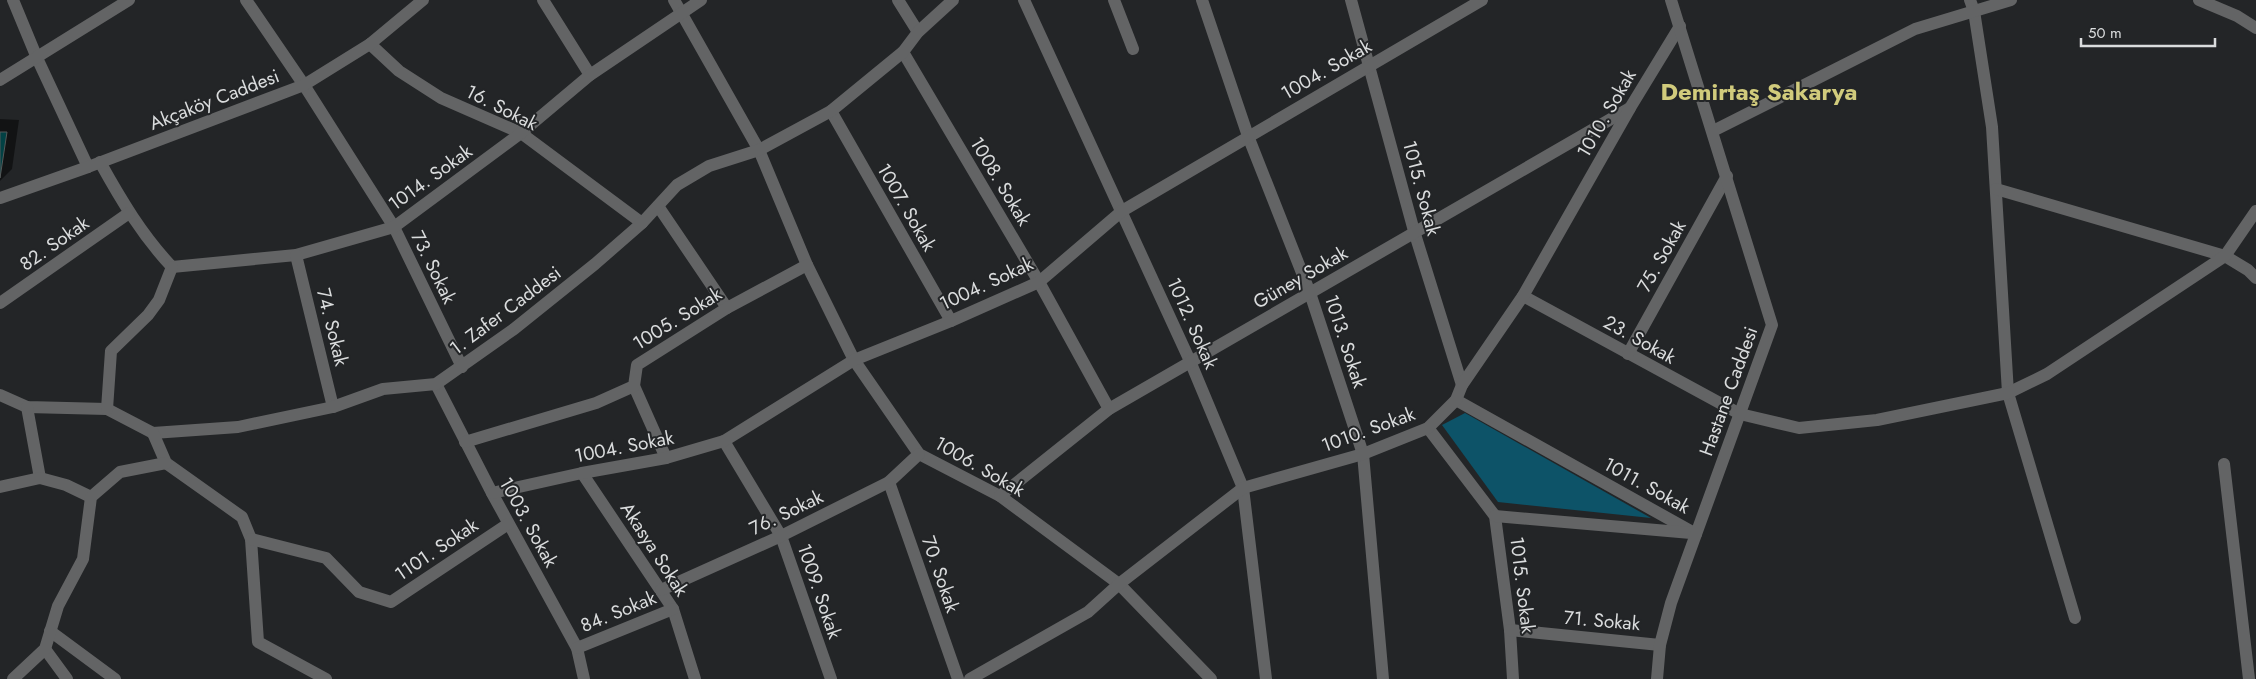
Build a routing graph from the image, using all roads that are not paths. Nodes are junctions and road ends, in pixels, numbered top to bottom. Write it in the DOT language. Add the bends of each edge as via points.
graph roads {
  1 [pos="14,0"];
  2 [pos="129,0"];
  3 [pos="246,0"];
  4 [pos="423,0"];
  5 [pos="542,0"];
  6 [pos="674,0"];
  7 [pos="701,0"];
  8 [pos="898,0"];
  9 [pos="953,0"];
  10 [pos="1024,0"];
  11 [pos="1114,0"];
  12 [pos="1202,0"];
  13 [pos="1350,0"];
  14 [pos="1482,0"];
  15 [pos="1671,0"];
  16 [pos="2012,0"];
  17 [pos="2199,0"];
  18 [pos="1972,6"];
  19 [pos="681,12"];
  20 [pos="1680,26"];
  21 [pos="2256,28"];
  22 [pos="918,32"];
  23 [pos="370,44"];
  24 [pos="1133,49"];
  25 [pos="903,52"];
  26 [pos="37,58"];
  27 [pos="1370,66"];
  28 [pos="590,76"];
  29 [pos="0,80"];
  30 [pos="304,85"];
  31 [pos="1630,108"];
  32 [pos="831,111"];
  33 [pos="1713,131"];
  34 [pos="521,133"];
  35 [pos="1248,136"];
  36 [pos="759,150"];
  37 [pos="94,165"];
  38 [pos="1727,176"];
  39 [pos="1996,189"];
  40 [pos="0,198"];
  41 [pos="658,206"];
  42 [pos="1122,211"];
  43 [pos="2256,211"];
  44 [pos="129,214"];
  45 [pos="642,223"];
  46 [pos="394,227"];
  47 [pos="1414,232"];
  48 [pos="296,255"];
  49 [pos="2225,256"];
  50 [pos="806,265"];
  51 [pos="172,267"];
  52 [pos="2256,278"];
  53 [pos="1039,282"];
  54 [pos="1310,293"];
  55 [pos="1523,296"];
  56 [pos="0,304"];
  57 [pos="727,308"];
  58 [pos="951,321"];
  59 [pos="1628,354"];
  60 [pos="854,360"];
  61 [pos="1190,361"];
  62 [pos="462,367"];
  63 [pos="436,384"];
  64 [pos="1462,385"];
  65 [pos="634,386"];
  66 [pos="2008,393"];
  67 [pos="0,395"];
  68 [pos="1456,400"];
  69 [pos="28,407"];
  70 [pos="333,407"];
  71 [pos="107,409"];
  72 [pos="1109,409"];
  73 [pos="1740,414"];
  74 [pos="1428,428"];
  75 [pos="153,433"];
  76 [pos="724,441"];
  77 [pos="465,442"];
  78 [pos="919,454"];
  79 [pos="1363,454"];
  80 [pos="666,458"];
  81 [pos="166,463"];
  82 [pos="2224,464"];
  83 [pos="582,473"];
  84 [pos="40,478"];
  85 [pos="889,482"];
  86 [pos="0,487"];
  87 [pos="1243,488"];
  88 [pos="492,493"];
  89 [pos="1000,496"];
  90 [pos="91,497"];
  91 [pos="1495,516"];
  92 [pos="508,524"];
  93 [pos="1696,534"];
  94 [pos="781,536"];
  95 [pos="251,539"];
  96 [pos="1119,584"];
  97 [pos="661,590"];
  98 [pos="673,609"];
  99 [pos="2076,618"];
  100 [pos="1510,630"];
  101 [pos="50,631"];
  102 [pos="1660,645"];
  103 [pos="577,648"];
  104 [pos="45,649"];
  105 [pos="13,679"];
  106 [pos="68,679"];
  107 [pos="115,679"];
  108 [pos="326,679"];
  109 [pos="584,679"];
  110 [pos="695,679"];
  111 [pos="831,679"];
  112 [pos="958,679"];
  113 [pos="970,679"];
  114 [pos="1211,679"];
  115 [pos="1266,679"];
  116 [pos="1383,679"];
  117 [pos="1514,679"];
  118 [pos="1657,679"];
  119 [pos="2249,679"];
  1 -- 26 [label="street"];
  2 -- 26 [label="street"];
  3 -- 30 [label="street, 73. Sokak"];
  4 -- 23 [label="street, Akçaköy Caddesi"];
  5 -- 28 [label="street"];
  6 -- 19 [label="street, 1006. Sokak"];
  7 -- 19 [label="street, 1014. Sokak"];
  8 -- 22 [label="street"];
  9 -- 22 [label="street, 1. Zafer Caddesi"];
  10 -- 42 [label="street, 1012. Sokak"];
  11 -- 24 [label="street"];
  12 -- 35 [label="street, 1013. Sokak"];
  13 -- 27 [label="street, 1015. Sokak"];
  14 -- 27 [label="street, 1004. Sokak"];
  15 -- 20 [label="street, Hastane Caddesi"];
  16 -- 18 [label="street"];
  17 -- 21 [label="street"];
  18 -- 33 [label="street" via="1915,29"];
  18 -- 39 [label="street" via="1992,126"];
  19 -- 28 [label="street, 1014. Sokak"];
  19 -- 36 [label="street, 1006. Sokak"];
  20 -- 31 [label="street, 1010. Sokak"];
  20 -- 33 [label="street, Hastane Caddesi"];
  22 -- 25 [label="street, 1. Zafer Caddesi"];
  23 -- 30 [label="street, Akçaköy Caddesi"];
  23 -- 34 [label="street, 16. Sokak" via="399,71 442,98"];
  25 -- 32 [label="street, 1. Zafer Caddesi"];
  25 -- 53 [label="street, 1008. Sokak"];
  26 -- 29 [label="street"];
  26 -- 37 [label="street"];
  27 -- 35 [label="street, 1004. Sokak"];
  27 -- 47 [label="street, 1015. Sokak"];
  28 -- 34 [label="street, 1014. Sokak"];
  30 -- 37 [label="street, Akçaköy Caddesi"];
  30 -- 46 [label="street, 73. Sokak"];
  31 -- 47 [label="street, Güney Sokak"];
  31 -- 55 [label="street, 1010. Sokak"];
  32 -- 36 [label="street, 1. Zafer Caddesi"];
  32 -- 58 [label="street, 1007. Sokak"];
  33 -- 38 [label="street, Hastane Caddesi"];
  34 -- 45 [label="street, 16. Sokak"];
  34 -- 46 [label="street, 1014. Sokak"];
  35 -- 42 [label="street, 1004. Sokak"];
  35 -- 54 [label="street, 1013. Sokak"];
  36 -- 41 [label="street, 1. Zafer Caddesi" via="709,166 677,185"];
  36 -- 50 [label="street, 1006. Sokak"];
  37 -- 40 [label="street, Akçaköy Caddesi"];
  37 -- 44 [label="street"];
  38 -- 59 [label="street, 75. Sokak"];
  38 -- 73 [label="street, Hastane Caddesi" via="1772,325"];
  39 -- 49 [label="street"];
  39 -- 66 [label="street"];
  41 -- 45 [label="street, 1. Zafer Caddesi"];
  41 -- 57 [label="street"];
  42 -- 53 [label="street, 1004. Sokak"];
  42 -- 61 [label="street, 1012. Sokak"];
  43 -- 49 [label="street"];
  44 -- 51 [label="street"];
  44 -- 56 [label="street, 82. Sokak"];
  45 -- 62 [label="street, 1. Zafer Caddesi" via="595,264"];
  46 -- 48 [label="street, 1014. Sokak"];
  46 -- 62 [label="street, 73. Sokak"];
  47 -- 54 [label="street, Güney Sokak"];
  47 -- 64 [label="street, 1015. Sokak"];
  48 -- 51 [label="street, 1014. Sokak"];
  48 -- 70 [label="street, 74. Sokak"];
  49 -- 52 [label="street"];
  49 -- 66 [label="street, 23. Sokak" via="2047,374"];
  50 -- 57 [label="street, 1005. Sokak"];
  50 -- 60 [label="street, 1006. Sokak"];
  51 -- 71 [label="street" via="159,300 111,351"];
  53 -- 58 [label="street, 1004. Sokak"];
  53 -- 72 [label="street, 1008. Sokak"];
  54 -- 61 [label="street, Güney Sokak"];
  54 -- 79 [label="street, 1013. Sokak"];
  55 -- 59 [label="street, 23. Sokak"];
  55 -- 64 [label="street, 1010. Sokak"];
  57 -- 65 [label="street, 1005. Sokak" via="637,365"];
  58 -- 60 [label="street, 1004. Sokak"];
  59 -- 73 [label="street, 23. Sokak"];
  60 -- 76 [label="street, 1004. Sokak"];
  60 -- 78 [label="street, 1006. Sokak"];
  61 -- 72 [label="street, Güney Sokak"];
  61 -- 87 [label="street, 1012. Sokak"];
  62 -- 63 [label="street, 1. Zafer Caddesi"];
  63 -- 70 [label="street, 1. Zafer Caddesi" via="382,389"];
  63 -- 77 [label="street, 1003. Sokak"];
  64 -- 68 [label="street, 1010. Sokak"];
  65 -- 77 [label="street" via="596,403"];
  65 -- 80 [label="street"];
  66 -- 73 [label="street, 23. Sokak" via="1877,420 1800,428"];
  66 -- 99 [label="street"];
  67 -- 69 [label="street"];
  68 -- 74 [label="street, 1010. Sokak"];
  68 -- 93 [label="street, 1011. Sokak"];
  69 -- 71 [label="street"];
  69 -- 84 [label="street"];
  70 -- 75 [label="street, 1. Zafer Caddesi" via="238,427"];
  71 -- 75 [label="street"];
  72 -- 89 [label="street, Güney Sokak"];
  73 -- 93 [label="street, Hastane Caddesi"];
  74 -- 79 [label="street, 1010. Sokak"];
  74 -- 91 [label="street, 1015. Sokak"];
  75 -- 81 [label="street"];
  76 -- 80 [label="street, 1004. Sokak"];
  76 -- 94 [label="street, 1009. Sokak"];
  77 -- 88 [label="street, 1003. Sokak"];
  78 -- 85 [label="street, 76. Sokak"];
  78 -- 89 [label="street, 1006. Sokak"];
  79 -- 87 [label="street, 1010. Sokak"];
  79 -- 116 [label="street, 1013. Sokak"];
  80 -- 83 [label="street, 1004. Sokak"];
  81 -- 90 [label="street" via="120,472"];
  81 -- 95 [label="street" via="242,517"];
  82 -- 119 [label="street"];
  83 -- 88 [label="street, 1004. Sokak"];
  83 -- 97 [label="street, Akasya Sokak"];
  84 -- 86 [label="street"];
  84 -- 90 [label="street" via="66,485"];
  85 -- 94 [label="street, 76. Sokak"];
  85 -- 112 [label="street, 70. Sokak"];
  87 -- 96 [label="street, 1010. Sokak"];
  87 -- 115 [label="street, 1012. Sokak"];
  88 -- 92 [label="street, 1003. Sokak"];
  89 -- 96 [label="street, 1006. Sokak"];
  90 -- 101 [label="street" via="83,559 58,606"];
  91 -- 93 [label="street, 1011. Sokak"];
  91 -- 100 [label="street, 1015. Sokak"];
  92 -- 95 [label="street, 1101. Sokak" via="391,602 359,592 326,558"];
  92 -- 103 [label="street, 1003. Sokak"];
  93 -- 102 [label="street, Hastane Caddesi"];
  94 -- 97 [label="street, 76. Sokak"];
  94 -- 111 [label="street, 1009. Sokak"];
  95 -- 108 [label="street" via="258,642"];
  96 -- 113 [label="street, 1010. Sokak" via="1088,612"];
  96 -- 114 [label="street, 1006. Sokak"];
  97 -- 98 [label="street, Akasya Sokak"];
  98 -- 103 [label="street, 84. Sokak"];
  98 -- 110 [label="street, Akasya Sokak"];
  100 -- 102 [label="street, 71. Sokak"];
  100 -- 117 [label="street, 1015. Sokak"];
  101 -- 104 [label="street"];
  101 -- 107 [label="street"];
  102 -- 118 [label="street, Hastane Caddesi"];
  103 -- 109 [label="street, 1003. Sokak"];
  104 -- 105 [label="street"];
  104 -- 106 [label="street"];
}
